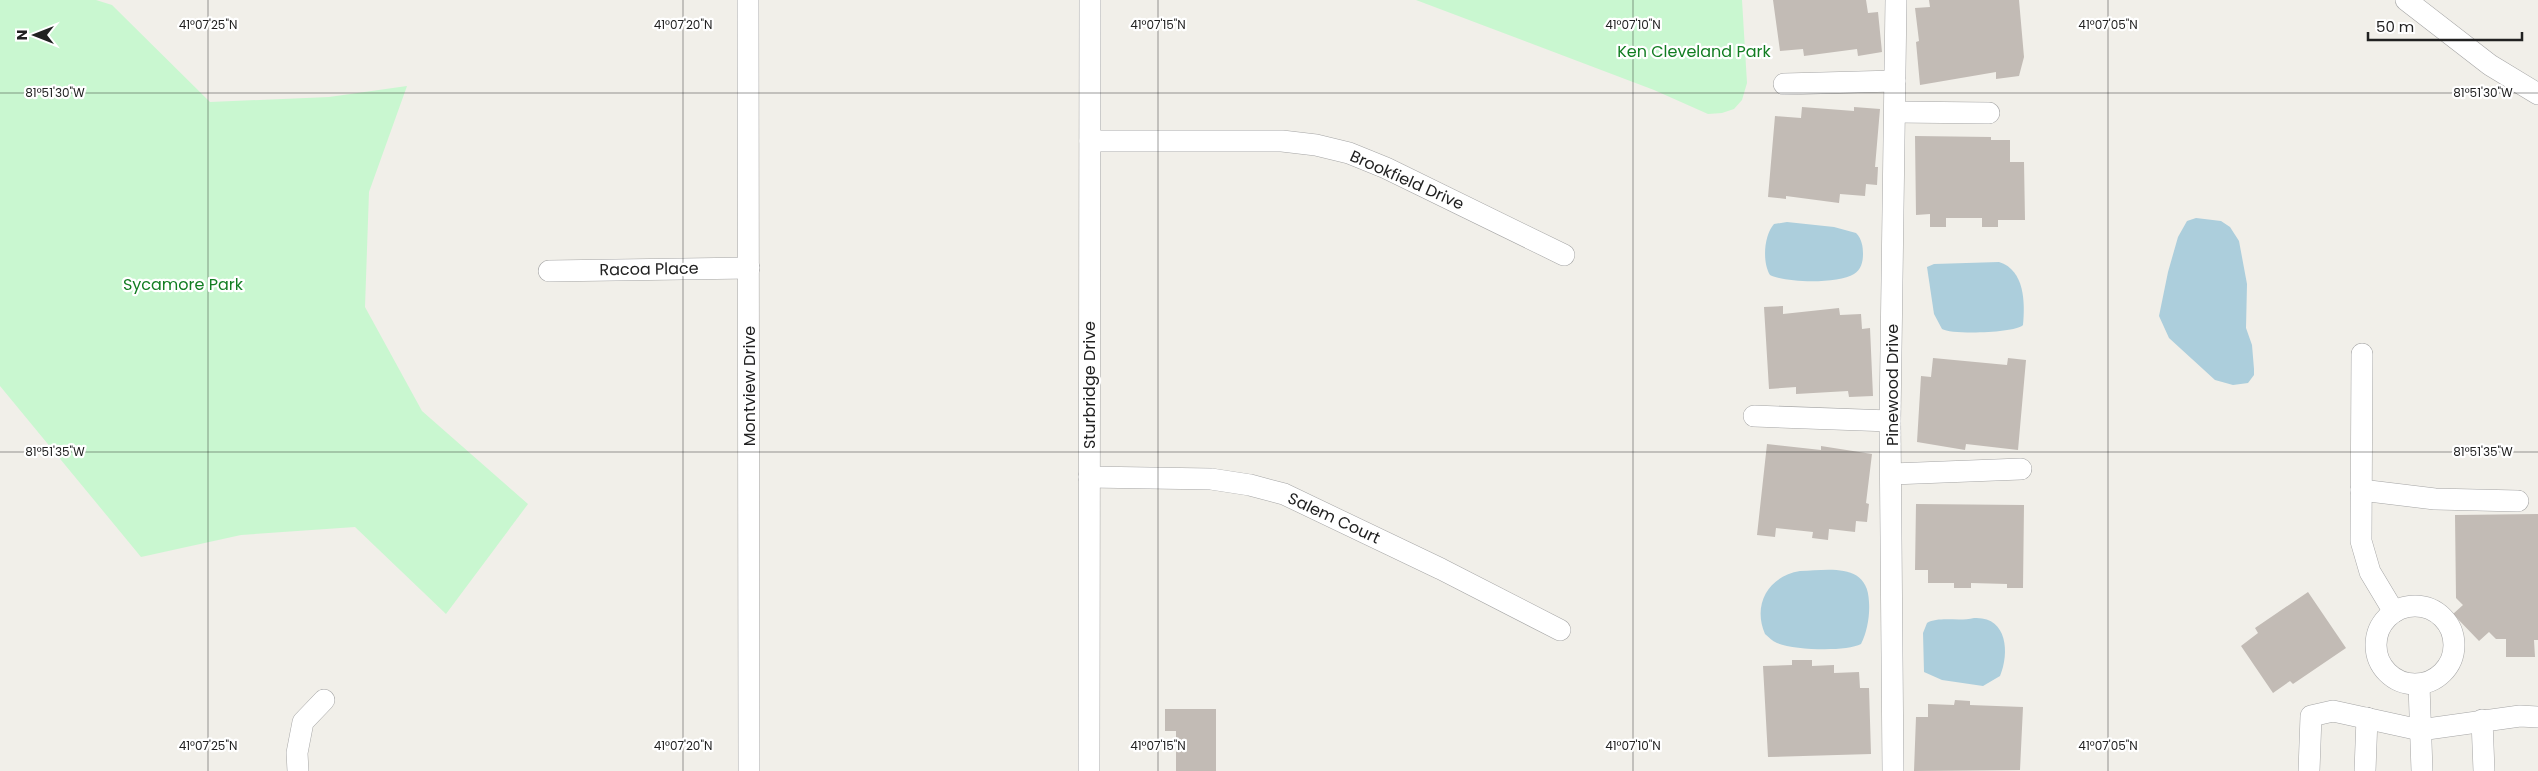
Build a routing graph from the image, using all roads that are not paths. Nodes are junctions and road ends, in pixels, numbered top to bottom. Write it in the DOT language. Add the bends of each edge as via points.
graph roads {
  1 [pos="748,0"];
  2 [pos="1090,0"];
  3 [pos="1896,0"];
  4 [pos="2406,0"];
  5 [pos="1895,81"];
  6 [pos="1784,84"];
  7 [pos="2538,94"];
  8 [pos="1895,112"];
  9 [pos="1990,113"];
  10 [pos="1090,141"];
  11 [pos="1564,255"];
  12 [pos="749,268"];
  13 [pos="549,271"];
  14 [pos="2362,354"];
  15 [pos="1754,416"];
  16 [pos="1890,421"];
  17 [pos="2021,469"];
  18 [pos="1892,474"];
  19 [pos="1089,477"];
  20 [pos="2361,490"];
  21 [pos="2518,501"];
  22 [pos="2394,612"];
  23 [pos="1560,630"];
  24 [pos="2419,685"];
  25 [pos="324,700"];
  26 [pos="2538,717"];
  27 [pos="2366,718"];
  28 [pos="2482,720"];
  29 [pos="2420,730"];
  30 [pos="298,771"];
  31 [pos="749,771"];
  32 [pos="1089,771"];
  33 [pos="1893,771"];
  34 [pos="2310,771"];
  35 [pos="2365,771"];
  36 [pos="2422,771"];
  37 [pos="2484,771"];
  1 -- 12 [label="street, Montview Drive"];
  2 -- 10 [label="street, Sturbridge Drive"];
  3 -- 5 [label="street, Pinewood Drive"];
  4 -- 7 [label="street" via="2490,65"];
  5 -- 6 [label="street"];
  5 -- 8 [label="street, Pinewood Drive"];
  8 -- 9 [label="street"];
  8 -- 16 [label="street, Pinewood Drive"];
  10 -- 11 [label="street, Brookfield Drive" via="1282,141 1316,145 1349,153 1386,168"];
  10 -- 19 [label="street, Sturbridge Drive"];
  12 -- 13 [label="street, Racoa Place"];
  12 -- 31 [label="street, Montview Drive"];
  14 -- 20 [label="street"];
  15 -- 16 [label="street"];
  16 -- 18 [label="street, Pinewood Drive"];
  17 -- 18 [label="street"];
  18 -- 33 [label="street, Pinewood Drive"];
  19 -- 23 [label="street, Salem Court" via="1211,479 1284,494"];
  19 -- 32 [label="street, Sturbridge Drive"];
  20 -- 21 [label="street" via="2435,499"];
  20 -- 22 [label="street" via="2361,541 2370,572"];
  22 -- 24 [label="street" via="2378,632 2375,645 2378,658 2394,679"];
  22 -- 24 [label="street" via="2418,606 2431,609 2450,627 2454,639 2452,658 2442,674 2432,682"];
  24 -- 29 [label="street"];
  25 -- 30 [label="street" via="303,722 297,752"];
  26 -- 28 [label="street"];
  27 -- 29 [label="street"];
  27 -- 34 [label="street" via="2333,711 2311,716"];
  27 -- 35 [label="street"];
  28 -- 29 [label="street"];
  28 -- 37 [label="street"];
  29 -- 36 [label="street"];
}
